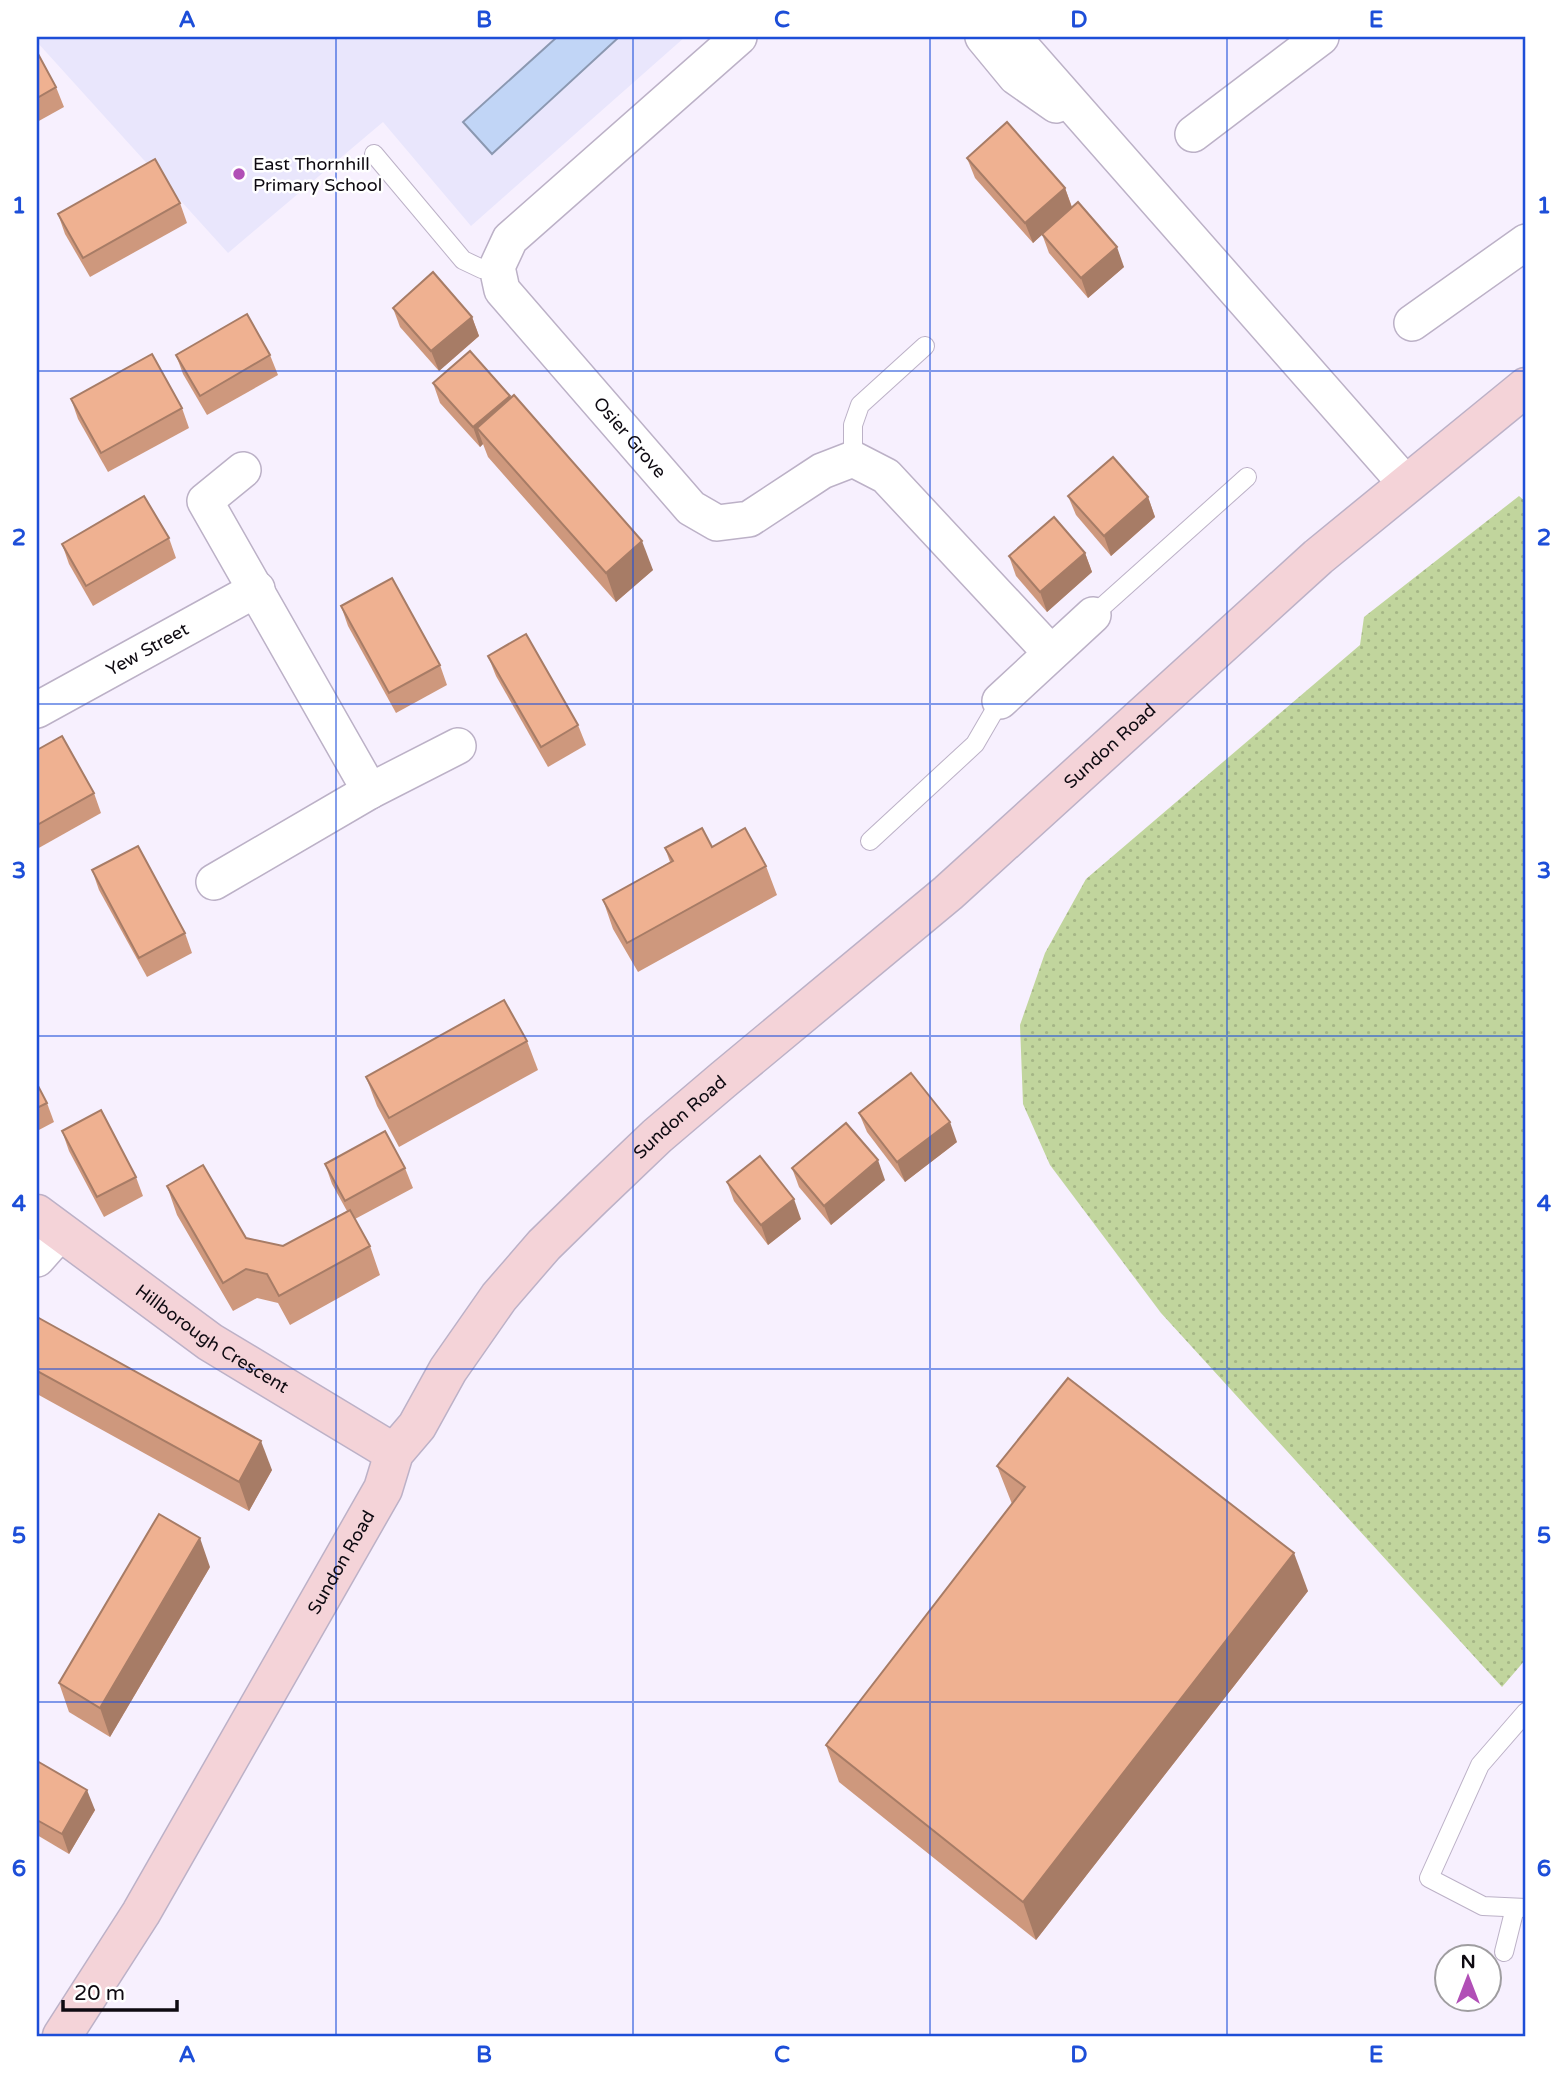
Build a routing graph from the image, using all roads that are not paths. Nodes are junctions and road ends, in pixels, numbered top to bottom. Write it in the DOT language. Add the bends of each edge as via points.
graph roads {
  1 [pos="739,37"];
  2 [pos="983,37"];
  3 [pos="1013,37"];
  4 [pos="1321,37"];
  5 [pos="1193,134"];
  6 [pos="1102,136"];
  7 [pos="374,154"];
  8 [pos="1526,242"];
  9 [pos="497,267"];
  10 [pos="1412,323"];
  11 [pos="925,346"];
  12 [pos="1526,387"];
  13 [pos="853,459"];
  14 [pos="243,470"];
  15 [pos="1247,477"];
  16 [pos="1407,485"];
  17 [pos="257,589"];
  18 [pos="1093,615"];
  19 [pos="1051,653"];
  20 [pos="1000,701"];
  21 [pos="37,710"];
  22 [pos="458,746"];
  23 [pos="370,791"];
  24 [pos="870,841"];
  25 [pos="214,882"];
  26 [pos="44,1235"];
  27 [pos="394,1453"];
  28 [pos="1526,1712"];
  29 [pos="1521,1908"];
  30 [pos="1504,1952"];
  31 [pos="62,2036"];
  1 -- 9 [label="street" via="510,239"];
  2 -- 6 [label="street" via="1016,77"];
  3 -- 6 [label="street"];
  4 -- 5 [label="street"];
  6 -- 16 [label="street"];
  7 -- 9 [label="lane" via="463,260 482,269"];
  8 -- 10 [label="street"];
  9 -- 13 [label="street, Osier Grove" via="502,290 691,508 717,523 749,519 822,471"];
  11 -- 13 [label="lane" via="860,405 852,425"];
  12 -- 16 [label="street, Sundon Road"];
  13 -- 19 [label="street" via="886,475"];
  14 -- 17 [label="street" via="205,502"];
  15 -- 18 [label="lane"];
  16 -- 27 [label="street, Sundon Road" via="1318,557 948,892 657,1136 592,1198 499,1297 448,1370 417,1426"];
  17 -- 21 [label="street, Yew Street"];
  17 -- 23 [label="street"];
  18 -- 19 [label="street"];
  19 -- 20 [label="street"];
  20 -- 24 [label="lane" via="975,744"];
  22 -- 23 [label="street"];
  23 -- 25 [label="street"];
  26 -- 27 [label="street, Hillborough Crescent"];
  27 -- 31 [label="street, Sundon Road" via="377,1500 141,1913"];
  28 -- 29 [label="lane" via="1480,1765 1429,1878 1483,1906"];
  29 -- 30 [label="lane"];
}
